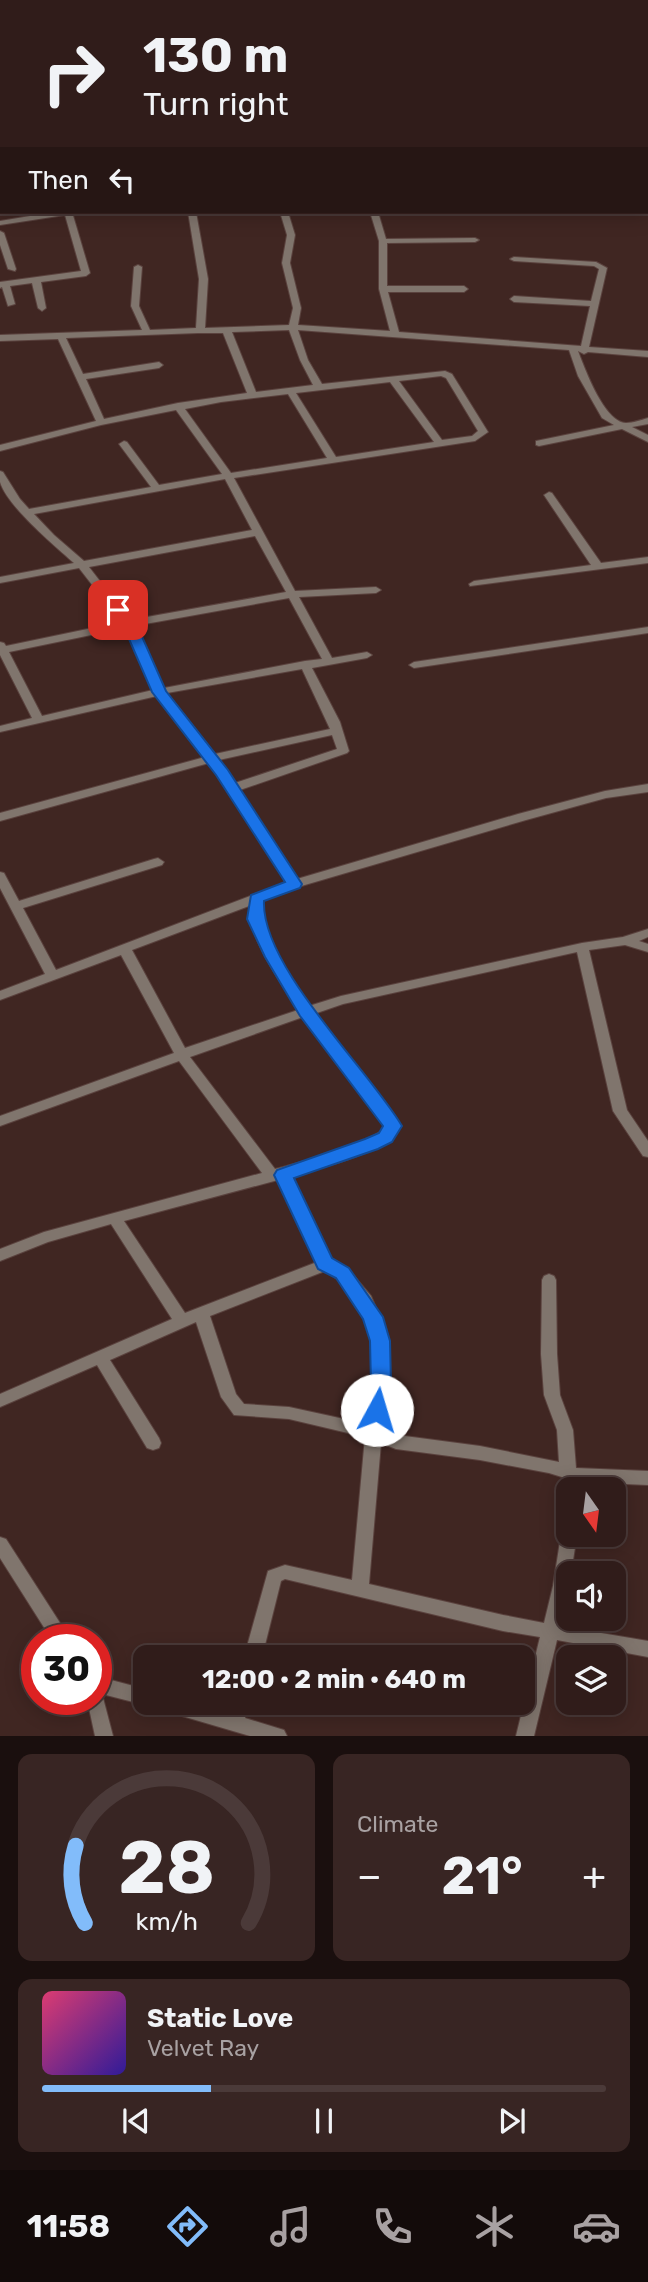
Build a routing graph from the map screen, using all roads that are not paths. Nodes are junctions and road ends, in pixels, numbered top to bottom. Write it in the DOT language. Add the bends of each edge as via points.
graph roads {
  1 [pos="55,214"];
  2 [pos="68,214"];
  3 [pos="192,214"];
  4 [pos="285,214"];
  5 [pos="375,214"];
  6 [pos="0,223"];
  7 [pos="0,233"];
  8 [pos="475,240"];
  9 [pos="383,241"];
  10 [pos="514,259"];
  11 [pos="138,267"];
  12 [pos="12,268"];
  13 [pos="36,281"];
  14 [pos="3,284"];
  15 [pos="383,289"];
  16 [pos="464,289"];
  17 [pos="514,299"];
  18 [pos="11,304"];
  19 [pos="596,304"];
  20 [pos="42,309"];
  21 [pos="293,328"];
  22 [pos="227,331"];
  23 [pos="201,332"];
  24 [pos="395,333"];
  25 [pos="148,334"];
  26 [pos="61,336"];
  27 [pos="0,338"];
  28 [pos="573,350"];
  29 [pos="584,351"];
  30 [pos="648,354"];
  31 [pos="159,365"];
  32 [pos="81,377"];
  33 [pos="393,380"];
  34 [pos="319,389"];
  35 [pos="291,392"];
  36 [pos="253,396"];
  37 [pos="178,406"];
  38 [pos="648,421"];
  39 [pos="101,422"];
  40 [pos="623,425"];
  41 [pos="648,439"];
  42 [pos="539,443"];
  43 [pos="124,444"];
  44 [pos="440,444"];
  45 [pos="0,448"];
  46 [pos="334,461"];
  47 [pos="0,474"];
  48 [pos="228,476"];
  49 [pos="157,489"];
  50 [pos="548,495"];
  51 [pos="28,512"];
  52 [pos="259,532"];
  53 [pos="648,560"];
  54 [pos="82,565"];
  55 [pos="598,567"];
  56 [pos="0,580"];
  57 [pos="474,584"];
  58 [pos="376,590"];
  59 [pos="294,594"];
  60 [pos="128,624"];
  61 [pos="648,630"];
  62 [pos="1,649"];
  63 [pos="367,655"];
  64 [pos="328,661"];
  65 [pos="305,664"];
  66 [pos="414,665"];
  67 [pos="160,692"];
  68 [pos="38,718"];
  69 [pos="0,729"];
  70 [pos="337,731"];
  71 [pos="212,759"];
  72 [pos="233,788"];
  73 [pos="648,788"];
  74 [pos="0,817"];
  75 [pos="158,862"];
  76 [pos="0,876"];
  77 [pos="294,884"];
  78 [pos="256,898"];
  79 [pos="16,906"];
  80 [pos="648,933"];
  81 [pos="625,941"];
  82 [pos="582,947"];
  83 [pos="124,948"];
  84 [pos="648,948"];
  85 [pos="53,976"];
  86 [pos="0,996"];
  87 [pos="306,1012"];
  88 [pos="182,1055"];
  89 [pos="0,1121"];
  90 [pos="648,1152"];
  91 [pos="278,1176"];
  92 [pos="114,1218"];
  93 [pos="0,1255"];
  94 [pos="325,1263"];
  95 [pos="549,1280"];
  96 [pos="201,1313"];
  97 [pos="183,1321"];
  98 [pos="100,1357"];
  99 [pos="0,1401"];
  100 [pos="373,1436"];
  101 [pos="153,1443"];
  102 [pos="570,1477"];
  103 [pos="574,1477"];
  104 [pos="626,1478"];
  105 [pos="648,1478"];
  106 [pos="0,1544"];
  107 [pos="567,1547"];
  108 [pos="360,1589"];
  109 [pos="52,1624"];
  110 [pos="550,1632"];
  111 [pos="256,1645"];
  112 [pos="648,1649"];
  113 [pos="112,1688"];
  114 [pos="133,1694"];
  115 [pos="99,1715"];
  116 [pos="207,1715"];
  117 [pos="237,1715"];
  118 [pos="235,1723"];
  119 [pos="104,1736"];
  120 [pos="278,1736"];
  121 [pos="526,1736"];
  1 -- 6 [label="street"];
  2 -- 13 [label="street" via="86,273"];
  3 -- 23 [label="street" via="202,268"];
  4 -- 21 [label="street" via="291,235 286,263 297,308"];
  5 -- 9 [label="street"];
  7 -- 12 [label="street"];
  8 -- 9 [label="street"];
  9 -- 15 [label="street"];
  10 -- 19 [label="street" via="599,265 604,270"];
  11 -- 25 [label="street" via="135,306"];
  13 -- 14 [label="street"];
  13 -- 20 [label="street"];
  14 -- 18 [label="street"];
  15 -- 16 [label="street"];
  15 -- 24 [label="street"];
  17 -- 19 [label="street"];
  19 -- 29 [label="street"];
  21 -- 22 [label="street"];
  21 -- 24 [label="street"];
  21 -- 34 [label="street"];
  22 -- 23 [label="street"];
  22 -- 36 [label="street"];
  23 -- 25 [label="street"];
  24 -- 28 [label="street"];
  25 -- 26 [label="street"];
  26 -- 27 [label="street"];
  26 -- 32 [label="street"];
  28 -- 29 [label="street"];
  28 -- 40 [label="street" via="601,411"];
  29 -- 30 [label="street"];
  31 -- 32 [label="street"];
  32 -- 39 [label="street"];
  33 -- 34 [label="street"];
  33 -- 44 [label="street"];
  33 -- 44 [label="street" via="449,376 483,432 475,438"];
  34 -- 35 [label="street"];
  35 -- 36 [label="street"];
  35 -- 46 [label="street"];
  36 -- 37 [label="street"];
  37 -- 39 [label="street"];
  37 -- 48 [label="street"];
  38 -- 40 [label="street"];
  39 -- 45 [label="street"];
  40 -- 41 [label="street"];
  40 -- 42 [label="street"];
  43 -- 49 [label="street"];
  44 -- 46 [label="street"];
  46 -- 48 [label="street"];
  47 -- 51 [label="street"];
  48 -- 49 [label="street"];
  48 -- 52 [label="street"];
  49 -- 51 [label="street"];
  50 -- 55 [label="street"];
  51 -- 54 [label="street"];
  52 -- 54 [label="street"];
  52 -- 59 [label="street"];
  53 -- 55 [label="street"];
  54 -- 56 [label="street"];
  54 -- 60 [label="street"];
  55 -- 57 [label="street"];
  58 -- 59 [label="street"];
  59 -- 60 [label="street"];
  59 -- 64 [label="street"];
  60 -- 62 [label="street"];
  60 -- 67 [label="street"];
  61 -- 66 [label="street"];
  62 -- 68 [label="street"];
  63 -- 64 [label="street"];
  64 -- 65 [label="street"];
  65 -- 67 [label="street"];
  65 -- 70 [label="street"];
  67 -- 68 [label="street"];
  67 -- 71 [label="street"];
  68 -- 69 [label="street"];
  70 -- 71 [label="street"];
  70 -- 72 [label="street" via="342,752"];
  71 -- 72 [label="street"];
  71 -- 74 [label="street"];
  72 -- 77 [label="street"];
  73 -- 77 [label="street" via="523,817"];
  75 -- 79 [label="street"];
  76 -- 79 [label="street"];
  77 -- 78 [label="street"];
  78 -- 83 [label="street"];
  78 -- 87 [label="street" via="255,919"];
  79 -- 85 [label="street"];
  80 -- 81 [label="street"];
  81 -- 82 [label="street"];
  81 -- 84 [label="street"];
  82 -- 87 [label="street" via="341,1000"];
  82 -- 90 [label="street" via="620,1111"];
  83 -- 85 [label="street"];
  83 -- 88 [label="street"];
  85 -- 86 [label="street"];
  87 -- 88 [label="street"];
  87 -- 91 [label="street" via="393,1126 386,1137 372,1144"];
  88 -- 89 [label="street"];
  88 -- 91 [label="street"];
  91 -- 92 [label="street"];
  91 -- 94 [label="street"];
  92 -- 93 [label="street"];
  92 -- 97 [label="street"];
  94 -- 96 [label="street"];
  94 -- 100 [label="street" via="357,1290 380,1341 381,1384"];
  95 -- 103 [label="street" via="552,1395 565,1430"];
  96 -- 97 [label="street"];
  96 -- 100 [label="street" via="234,1406 313,1418"];
  97 -- 98 [label="street"];
  98 -- 99 [label="street"];
  98 -- 101 [label="street"];
  100 -- 102 [label="street" via="549,1466"];
  100 -- 108 [label="street"];
  104 -- 105 [label="street"];
  106 -- 109 [label="street"];
  107 -- 110 [label="street"];
  108 -- 110 [label="street"];
  108 -- 111 [label="street" via="300,1574 274,1576"];
  110 -- 112 [label="street"];
  110 -- 121 [label="street"];
  113 -- 114 [label="street"];
  115 -- 119 [label="street"];
  116 -- 118 [label="street"];
  117 -- 118 [label="street"];
  118 -- 120 [label="street"];
}
